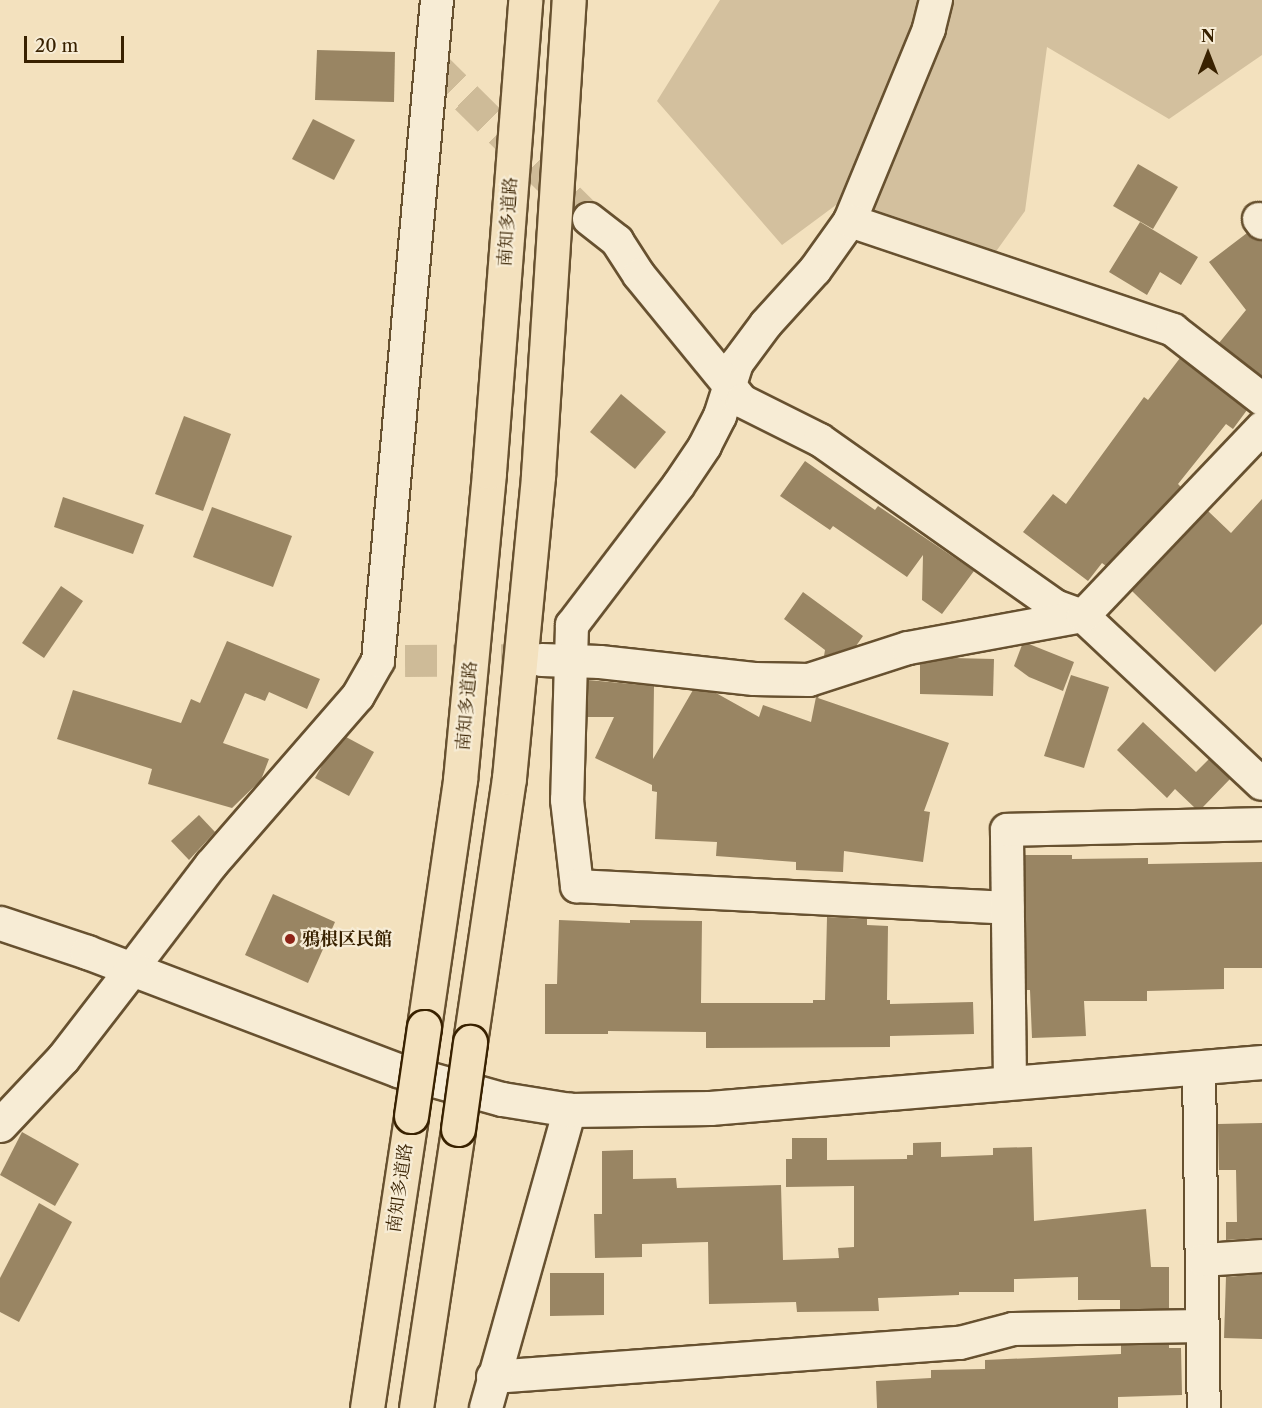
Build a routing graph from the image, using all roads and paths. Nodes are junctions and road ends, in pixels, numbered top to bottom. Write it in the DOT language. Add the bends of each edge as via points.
graph roads {
  1 [pos="437,0"];
  2 [pos="525,0"];
  3 [pos="569,0"];
  4 [pos="936,0"];
  5 [pos="589,219"];
  6 [pos="850,221"];
  7 [pos="730,388"];
  8 [pos="1262,399"];
  9 [pos="1262,428"];
  10 [pos="1083,616"];
  11 [pos="556,660"];
  12 [pos="1262,784"];
  13 [pos="1262,824"];
  14 [pos="1007,908"];
  15 [pos="0,923"];
  16 [pos="131,970"];
  17 [pos="1262,1062"];
  18 [pos="1199,1068"];
  19 [pos="1010,1083"];
  20 [pos="570,1110"];
  21 [pos="0,1125"];
  22 [pos="1262,1256"];
  23 [pos="1203,1260"];
  24 [pos="1203,1326"];
  25 [pos="493,1377"];
  26 [pos="367,1408"];
  27 [pos="416,1408"];
  28 [pos="486,1408"];
  29 [pos="1204,1408"];
  1 -- 16 [label="street" via="392,661 211,865"];
  2 -- 26 [label="highway, 南知多道路, bridge" via="489,472 461,768"];
  3 -- 27 [label="highway, bridge" via="533,522 509,778"];
  4 -- 6 [label="street" via="929,29"];
  5 -- 7 [label="street" via="616,241"];
  6 -- 7 [label="street" via="815,270 737,363"];
  6 -- 8 [label="street" via="1173,330"];
  7 -- 10 [label="street" via="742,401 820,440 1055,606"];
  7 -- 11 [label="street" via="705,446 572,626"];
  9 -- 10 [label="street"];
  10 -- 11 [label="street" via="909,648 808,680"];
  10 -- 12 [label="street"];
  11 -- 14 [label="street" via="577,886"];
  13 -- 14 [label="street" via="1007,830"];
  14 -- 19 [label="street"];
  15 -- 16 [label="street"];
  16 -- 20 [label="street" via="398,1070 502,1099"];
  16 -- 21 [label="street" via="63,1058"];
  17 -- 18 [label="street"];
  18 -- 19 [label="street"];
  18 -- 23 [label="street"];
  19 -- 20 [label="street" via="710,1108"];
  20 -- 25 [label="street"];
  22 -- 23 [label="street"];
  23 -- 24 [label="street"];
  24 -- 25 [label="street" via="1014,1329 960,1343"];
  24 -- 29 [label="street"];
  25 -- 28 [label="street"];
}
